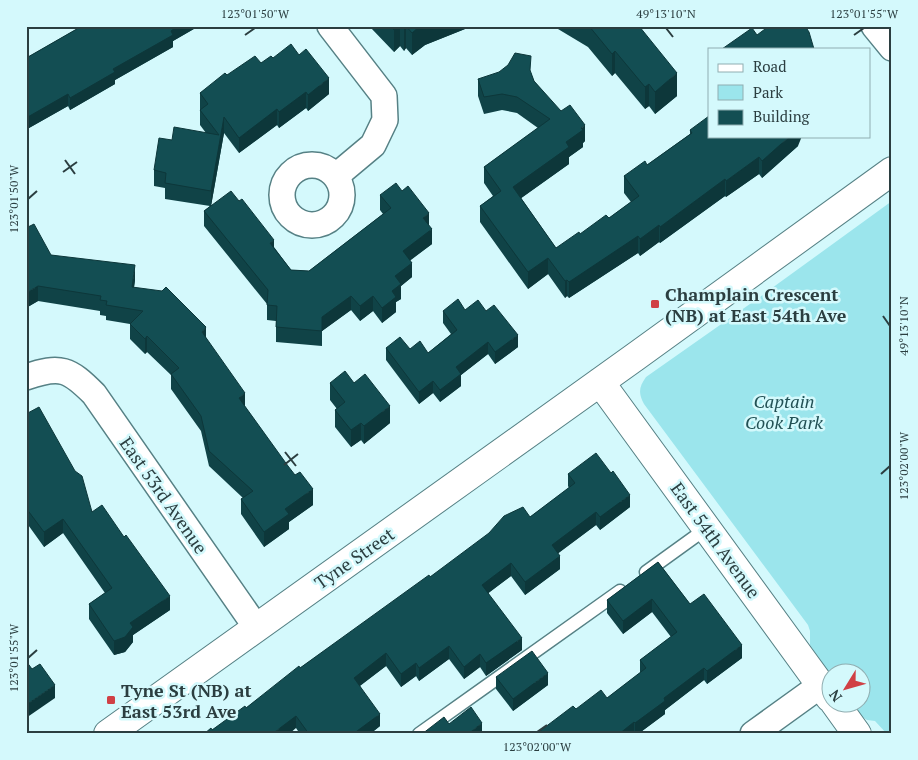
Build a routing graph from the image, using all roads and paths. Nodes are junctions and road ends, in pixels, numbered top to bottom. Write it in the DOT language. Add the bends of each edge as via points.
graph roads {
  1 [pos="330,26"];
  2 [pos="874,26"];
  3 [pos="892,48"];
  4 [pos="892,171"];
  5 [pos="336,176"];
  6 [pos="26,377"];
  7 [pos="600,382"];
  8 [pos="707,528"];
  9 [pos="256,628"];
  10 [pos="820,684"];
  11 [pos="820,699"];
  12 [pos="840,712"];
  13 [pos="108,734"];
  14 [pos="419,734"];
  15 [pos="753,734"];
  16 [pos="856,734"];
  1 -- 5 [label="street" via="384,96 385,120 373,145"];
  2 -- 3 [label="street"];
  4 -- 7 [label="street, Tyne Street"];
  6 -- 9 [label="street, East 53rd Avenue" via="63,370 94,394"];
  7 -- 8 [label="street, East 54th Avenue"];
  7 -- 9 [label="street, Tyne Street"];
  8 -- 10 [label="street, East 54th Avenue"];
  8 -- 14 [label="lane"];
  9 -- 13 [label="street, Tyne Street"];
  11 -- 15 [label="street"];
  12 -- 16 [label="street, East 54th Avenue"];
}
